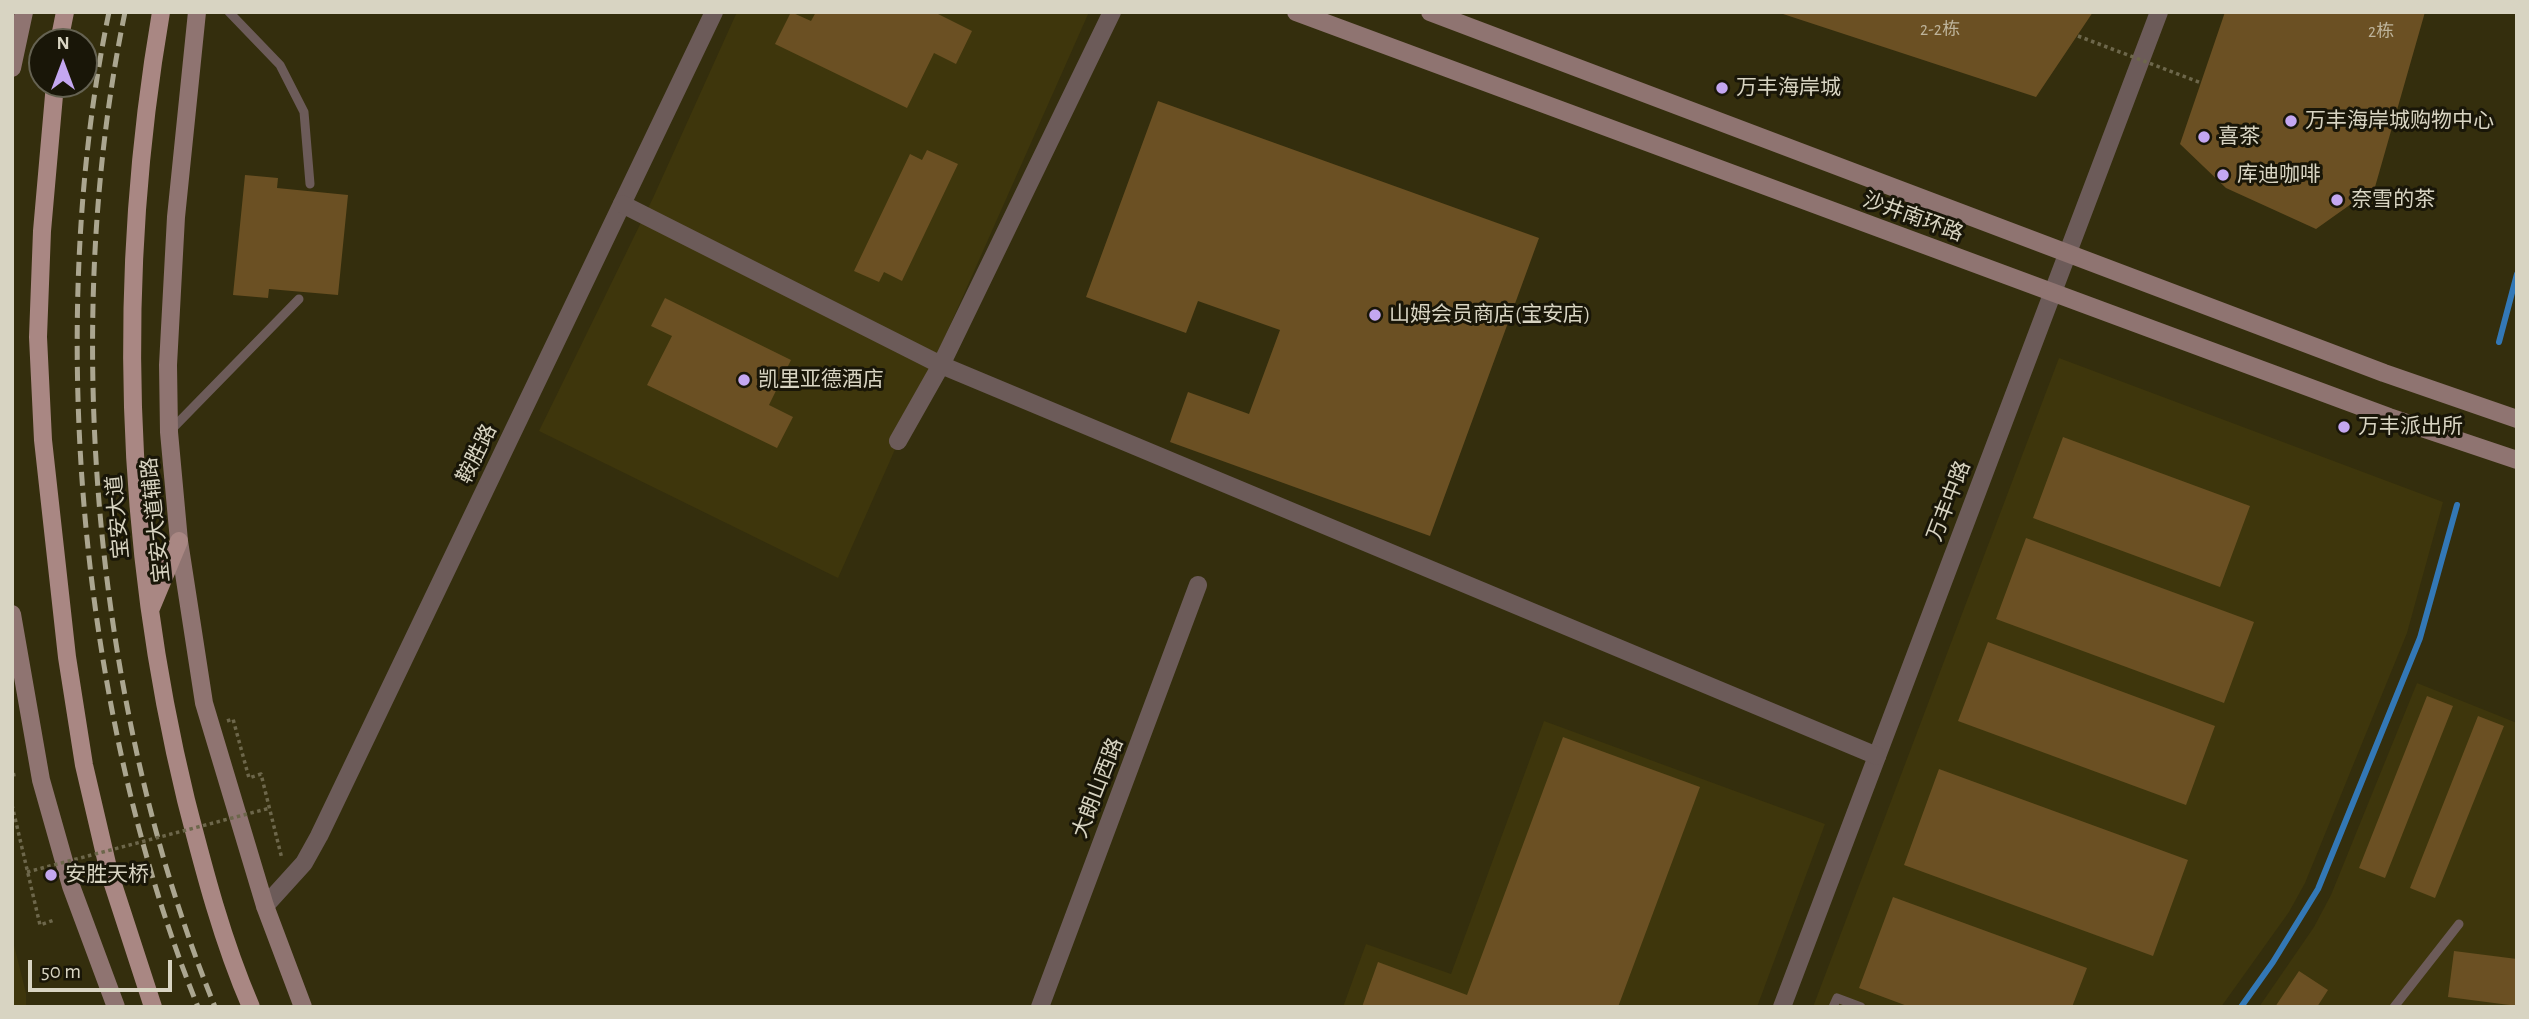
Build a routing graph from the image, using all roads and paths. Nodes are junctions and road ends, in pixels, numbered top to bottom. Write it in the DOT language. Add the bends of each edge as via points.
graph roads {
  1 [pos="24,12"];
  2 [pos="161,12"];
  3 [pos="197,12"];
  4 [pos="229,12"];
  5 [pos="714,12"];
  6 [pos="1112,12"];
  7 [pos="1296,12"];
  8 [pos="1430,12"];
  9 [pos="2159,12"];
  10 [pos="2078,36"];
  11 [pos="12,68"];
  12 [pos="2201,83"];
  13 [pos="54,98"];
  14 [pos="310,184"];
  15 [pos="622,204"];
  16 [pos="2067,253"];
  17 [pos="2052,292"];
  18 [pos="299,299"];
  19 [pos="941,365"];
  20 [pos="2517,419"];
  21 [pos="169,432"];
  22 [pos="898,441"];
  23 [pos="2517,460"];
  24 [pos="179,541"];
  25 [pos="1198,585"];
  26 [pos="150,611"];
  27 [pos="12,614"];
  28 [pos="227,721"];
  29 [pos="1877,756"];
  30 [pos="18,774"];
  31 [pos="12,775"];
  32 [pos="12,805"];
  33 [pos="270,808"];
  34 [pos="12,818"];
  35 [pos="281,857"];
  36 [pos="27,872"];
  37 [pos="265,906"];
  38 [pos="54,920"];
  39 [pos="39,921"];
  40 [pos="2459,924"];
  41 [pos="116,1007"];
  42 [pos="153,1007"];
  43 [pos="251,1007"];
  44 [pos="303,1007"];
  45 [pos="1040,1007"];
  46 [pos="1782,1007"];
  47 [pos="1833,1007"];
  48 [pos="1861,1007"];
  49 [pos="2395,1007"];
  1 -- 11 [label="main road"];
  2 -- 26 [label="main road, 宝安大道" via="146,102 131,275 131,401"];
  3 -- 21 [label="main road, 宝安大道辅路" via="176,218"];
  4 -- 14 [label="lane" via="280,65 304,111"];
  5 -- 15 [label="street, 鞍胜路"];
  6 -- 19 [label="street"];
  7 -- 17 [label="main road, 沙井南环路"];
  8 -- 16 [label="main road, 沙井南环路"];
  9 -- 16 [label="street, 万丰中路"];
  10 -- 12 [label="path, bridge"];
  13 -- 42 [label="main road" via="38,337 66,657 109,872"];
  15 -- 19 [label="street"];
  15 -- 37 [label="street, 鞍胜路" via="319,836 304,863"];
  16 -- 17 [label="street, 万丰中路"];
  16 -- 20 [label="main road, 沙井南环路"];
  17 -- 23 [label="main road, 沙井南环路"];
  17 -- 29 [label="street, 万丰中路"];
  18 -- 21 [label="lane"];
  19 -- 22 [label="street"];
  19 -- 29 [label="street"];
  21 -- 24 [label="main road, 宝安大道辅路"];
  24 -- 26 [label="main road"];
  24 -- 37 [label="main road, 宝安大道辅路" via="204,703"];
  25 -- 45 [label="street, 大朗山西路"];
  26 -- 43 [label="main road, 宝安大道" via="173,744 207,883"];
  27 -- 41 [label="main road" via="41,780 71,886"];
  28 -- 33 [label="path" via="233,719 249,778 261,774"];
  29 -- 46 [label="street, 万丰中路"];
  30 -- 31 [label="path"];
  32 -- 36 [label="path, bridge"];
  33 -- 35 [label="path"];
  33 -- 36 [label="path, bridge"];
  34 -- 36 [label="path"];
  36 -- 38 [label="path, bridge" via="40,925"];
  36 -- 39 [label="path"];
  37 -- 44 [label="main road, 宝安大道辅路"];
  40 -- 49 [label="lane"];
  47 -- 48 [label="lane" via="1837,998"];
}
